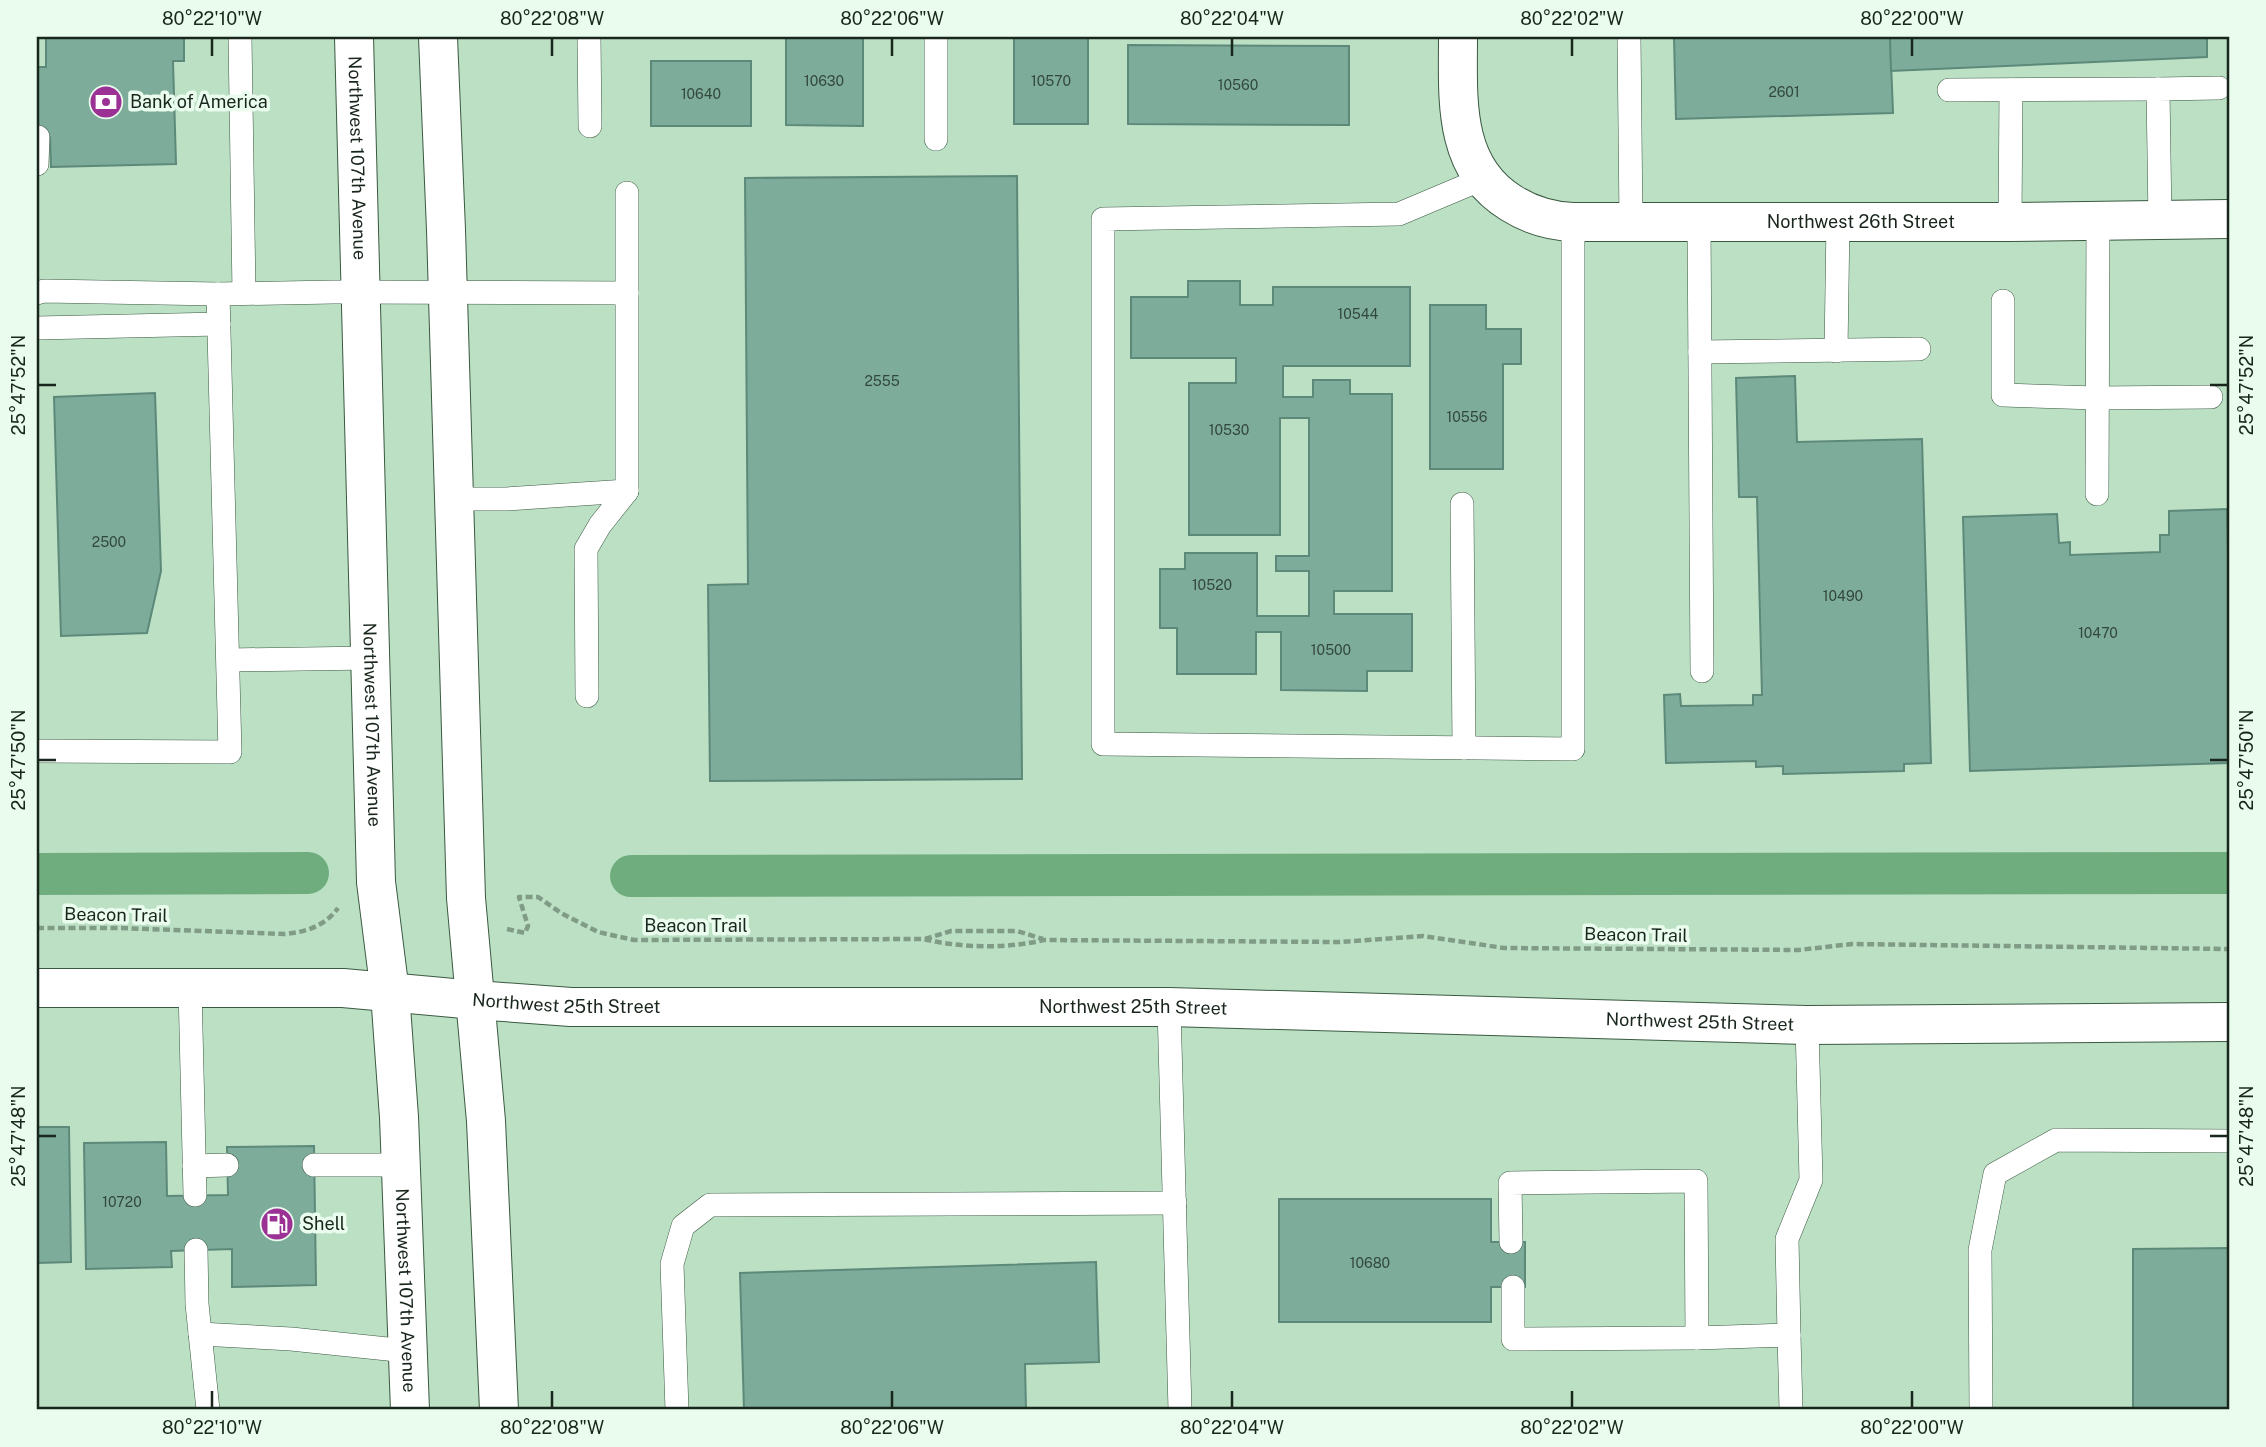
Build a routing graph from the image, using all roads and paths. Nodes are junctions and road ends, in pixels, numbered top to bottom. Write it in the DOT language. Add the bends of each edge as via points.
graph roads {
  1 [pos="240,37"];
  2 [pos="354,37"];
  3 [pos="438,37"];
  4 [pos="589,37"];
  5 [pos="936,37"];
  6 [pos="1458,37"];
  7 [pos="1629,37"];
  8 [pos="2219,88"];
  9 [pos="2158,89"];
  10 [pos="1949,90"];
  11 [pos="2011,90"];
  12 [pos="590,126"];
  13 [pos="38,137"];
  14 [pos="936,139"];
  15 [pos="37,164"];
  16 [pos="1491,187"];
  17 [pos="627,193"];
  18 [pos="2229,219"];
  19 [pos="2098,221"];
  20 [pos="2160,221"];
  21 [pos="1573,222"];
  22 [pos="1631,222"];
  23 [pos="1699,222"];
  24 [pos="1838,222"];
  25 [pos="2010,222"];
  26 [pos="361,292"];
  27 [pos="37,293"];
  28 [pos="244,293"];
  29 [pos="448,293"];
  30 [pos="627,293"];
  31 [pos="218,294"];
  32 [pos="2004,301"];
  33 [pos="219,324"];
  34 [pos="37,328"];
  35 [pos="1919,349"];
  36 [pos="1836,351"];
  37 [pos="1700,352"];
  38 [pos="2211,397"];
  39 [pos="2096,398"];
  40 [pos="627,491"];
  41 [pos="2096,494"];
  42 [pos="455,499"];
  43 [pos="1462,504"];
  44 [pos="370,658"];
  45 [pos="229,660"];
  46 [pos="1702,671"];
  47 [pos="587,696"];
  48 [pos="1464,748"];
  49 [pos="37,751"];
  50 [pos="342,900"];
  51 [pos="37,928"];
  52 [pos="525,933"];
  53 [pos="923,939"];
  54 [pos="1044,940"];
  55 [pos="2229,949"];
  56 [pos="37,988"];
  57 [pos="190,988"];
  58 [pos="390,993"];
  59 [pos="475,1000"];
  60 [pos="1169,1007"];
  61 [pos="2229,1023"];
  62 [pos="1807,1026"];
  63 [pos="2229,1141"];
  64 [pos="314,1165"];
  65 [pos="401,1165"];
  66 [pos="194,1166"];
  67 [pos="227,1166"];
  68 [pos="195,1195"];
  69 [pos="1175,1203"];
  70 [pos="1511,1242"];
  71 [pos="195,1250"];
  72 [pos="1513,1287"];
  73 [pos="200,1335"];
  74 [pos="1789,1335"];
  75 [pos="1698,1338"];
  76 [pos="407,1351"];
  77 [pos="208,1410"];
  78 [pos="410,1410"];
  79 [pos="499,1410"];
  80 [pos="677,1410"];
  81 [pos="1181,1410"];
  82 [pos="1791,1410"];
  83 [pos="1981,1410"];
  1 -- 28 [label="lane"];
  2 -- 26 [label="main road, Northwest 107th Avenue"];
  3 -- 29 [label="main road"];
  4 -- 12 [label="lane"];
  5 -- 14 [label="lane"];
  6 -- 16 [label="main road" via="1465,142 1472,162"];
  7 -- 22 [label="lane"];
  8 -- 9 [label="lane"];
  9 -- 11 [label="lane"];
  9 -- 20 [label="lane"];
  10 -- 11 [label="lane"];
  11 -- 25 [label="lane"];
  13 -- 15 [label="lane"];
  16 -- 21 [label="main road, Northwest 26th Street" via="1534,214"];
  16 -- 48 [label="lane" via="1399,214 1103,219 1103,744"];
  17 -- 30 [label="lane"];
  18 -- 20 [label="main road, Northwest 26th Street"];
  19 -- 20 [label="main road, Northwest 26th Street"];
  19 -- 25 [label="main road, Northwest 26th Street"];
  19 -- 39 [label="lane"];
  21 -- 22 [label="main road, Northwest 26th Street"];
  21 -- 48 [label="lane" via="1573,749"];
  22 -- 23 [label="main road, Northwest 26th Street"];
  23 -- 24 [label="main road, Northwest 26th Street"];
  23 -- 37 [label="lane"];
  24 -- 25 [label="main road, Northwest 26th Street"];
  24 -- 36 [label="lane"];
  26 -- 28 [label="lane"];
  26 -- 29 [label="lane"];
  26 -- 44 [label="main road, Northwest 107th Avenue"];
  27 -- 31 [label="lane"];
  28 -- 31 [label="lane"];
  29 -- 30 [label="lane"];
  29 -- 42 [label="main road"];
  30 -- 40 [label="lane"];
  31 -- 33 [label="lane"];
  32 -- 39 [label="lane" via="2004,395"];
  33 -- 34 [label="lane"];
  33 -- 45 [label="lane"];
  35 -- 36 [label="lane"];
  36 -- 37 [label="lane"];
  37 -- 46 [label="lane"];
  38 -- 39 [label="lane"];
  39 -- 41 [label="lane"];
  40 -- 42 [label="lane"];
  40 -- 47 [label="lane" via="586,549"];
  42 -- 59 [label="main road" via="463,833"];
  43 -- 48 [label="lane"];
  44 -- 45 [label="lane"];
  44 -- 58 [label="main road, Northwest 107th Avenue" via="376,882"];
  45 -- 49 [label="lane" via="230,752"];
  50 -- 51 [label="path, Beacon Trail" via="331,917 318,925 285,934"];
  52 -- 53 [label="path, Beacon Trail" via="528,926 519,897 538,897 598,932 634,940"];
  53 -- 54 [label="path, Beacon Trail" via="1008,945"];
  53 -- 54 [label="path, Beacon Trail" via="951,931 1017,931"];
  54 -- 55 [label="path, Beacon Trail" via="1340,942 1423,936 1504,948 1799,950 1852,944"];
  56 -- 57 [label="main road, Northwest 25th Street"];
  57 -- 58 [label="main road, Northwest 25th Street" via="343,988"];
  57 -- 66 [label="lane"];
  58 -- 59 [label="main road, Northwest 25th Street"];
  58 -- 65 [label="main road, Northwest 107th Avenue"];
  59 -- 60 [label="main road, Northwest 25th Street" via="571,1007"];
  59 -- 79 [label="main road" via="486,1121"];
  60 -- 62 [label="main road, Northwest 25th Street"];
  60 -- 69 [label="lane"];
  61 -- 62 [label="main road, Northwest 25th Street"];
  62 -- 74 [label="lane" via="1811,1180 1787,1239"];
  63 -- 83 [label="lane" via="2056,1140 1995,1174 1980,1250"];
  64 -- 65 [label="lane"];
  65 -- 76 [label="main road, Northwest 107th Avenue"];
  66 -- 67 [label="lane"];
  66 -- 68 [label="lane"];
  69 -- 80 [label="lane" via="710,1205 683,1226 672,1264"];
  69 -- 81 [label="lane"];
  70 -- 75 [label="lane" via="1510,1183 1696,1181"];
  71 -- 73 [label="lane"];
  72 -- 75 [label="lane" via="1513,1339"];
  73 -- 76 [label="lane"];
  73 -- 77 [label="lane"];
  74 -- 75 [label="lane"];
  74 -- 82 [label="lane"];
  76 -- 78 [label="main road, Northwest 107th Avenue"];
}
